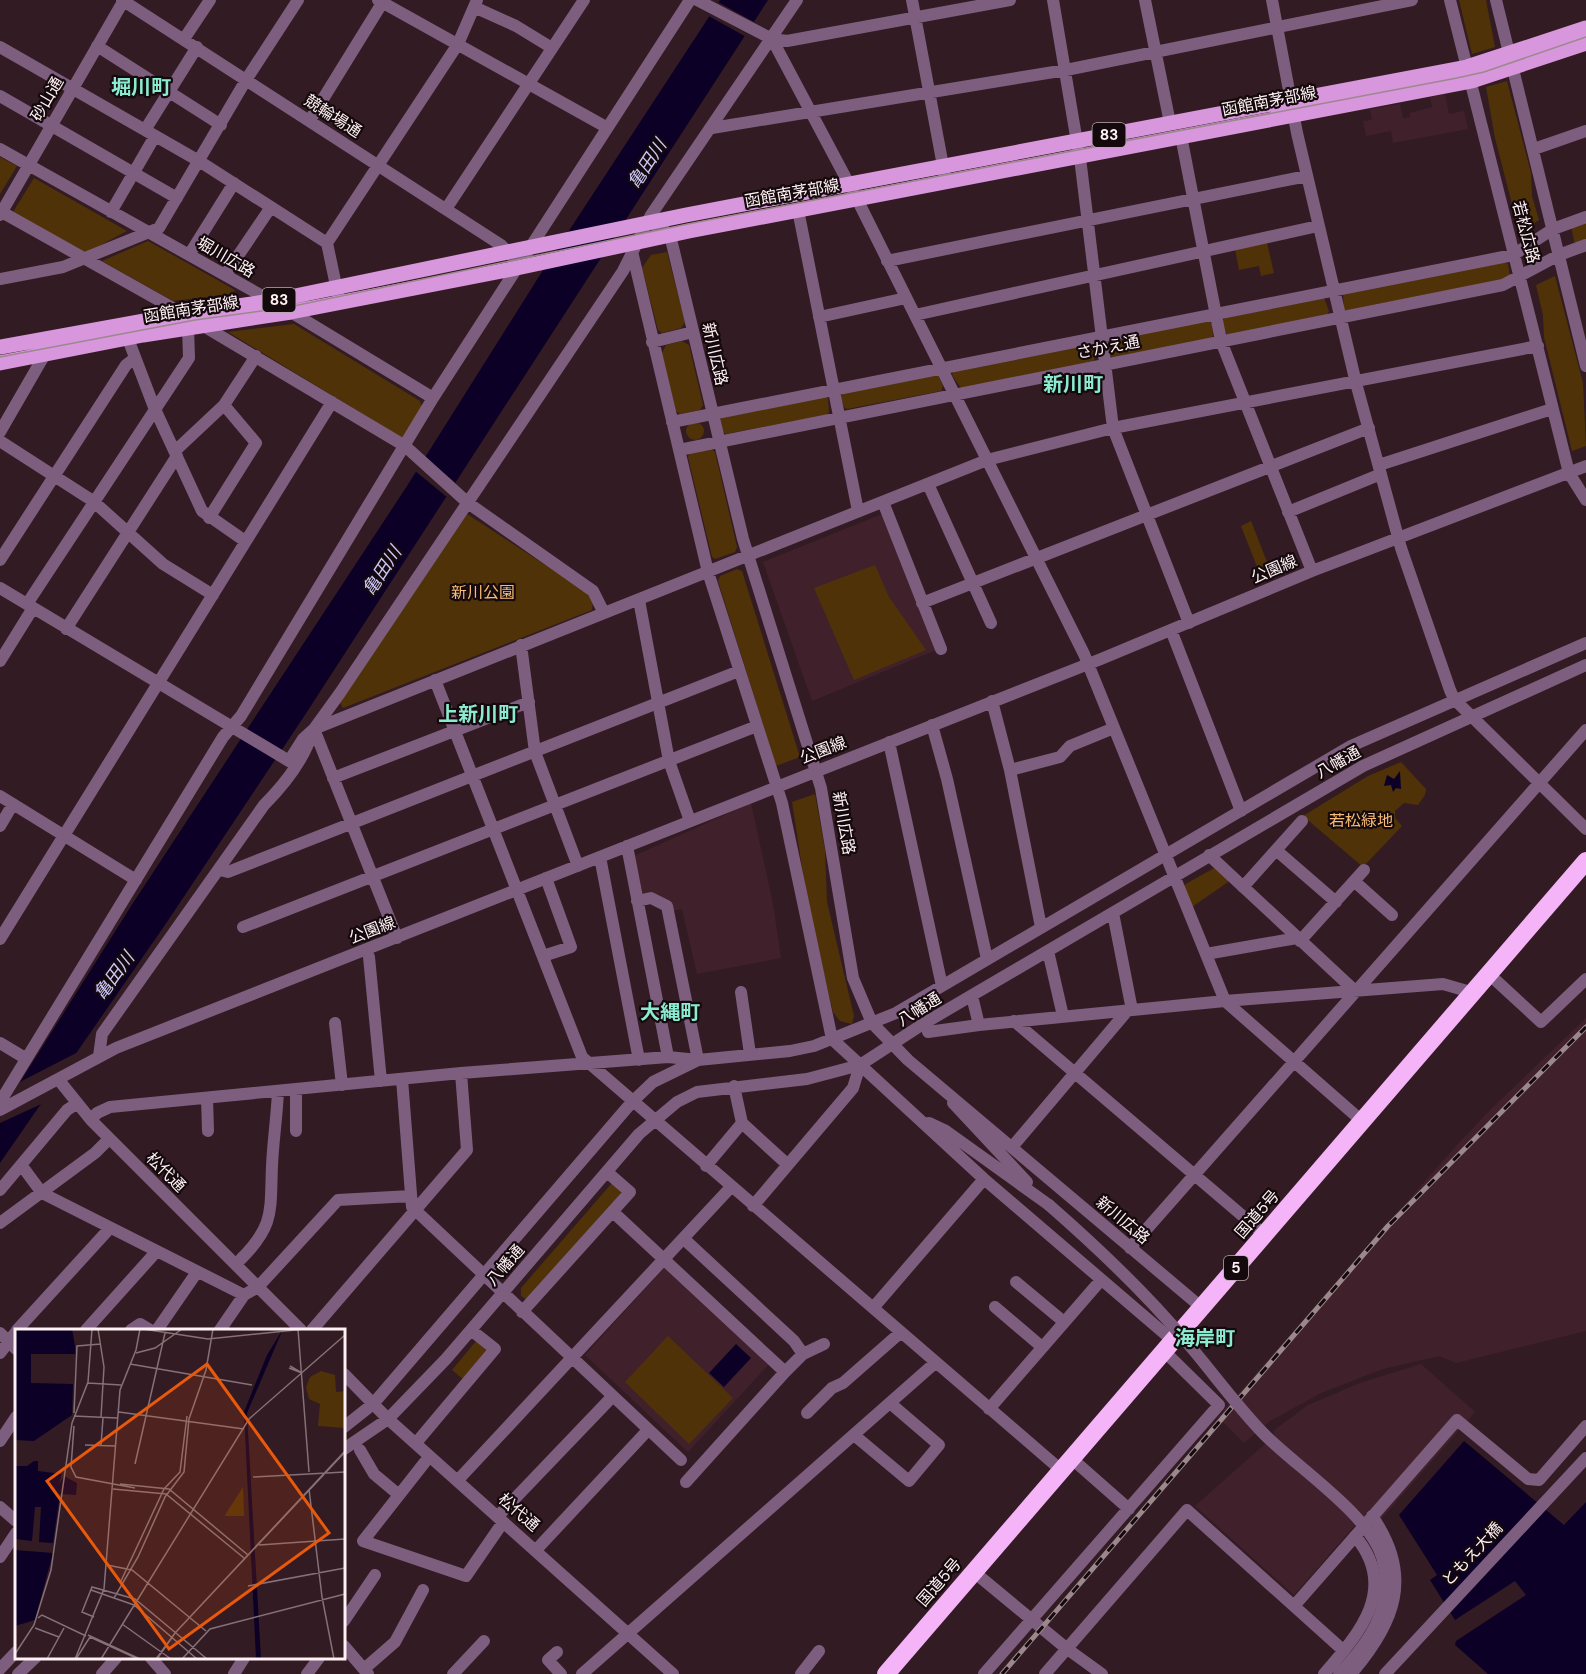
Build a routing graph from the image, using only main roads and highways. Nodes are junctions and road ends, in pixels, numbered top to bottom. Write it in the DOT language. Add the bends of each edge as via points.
graph roads {
  1 [pos="1586,28"];
  2 [pos="1586,43"];
  3 [pos="1510,61"];
  4 [pos="1292,107"];
  5 [pos="1078,149"];
  6 [pos="945,175"];
  7 [pos="338,295"];
  8 [pos="191,322"];
  9 [pos="125,331"];
  10 [pos="0,347"];
  11 [pos="0,363"];
  12 [pos="1586,861"];
  13 [pos="886,1674"];
  1 -- 3 [label="main road, 函館南茅部線 / 83"];
  2 -- 3 [label="main road, 函館南茅部線 / 83"];
  3 -- 4 [label="main road, 函館南茅部線 / 83" via="1469,74"];
  4 -- 5 [label="main road, 函館南茅部線 / 83" via="1181,136"];
  4 -- 5 [label="main road, 函館南茅部線 / 83" via="1170,123"];
  5 -- 6 [label="main road, 函館南茅部線 / 83"];
  6 -- 7 [label="main road, 函館南茅部線 / 83" via="857,199 670,235 630,247"];
  6 -- 7 [label="main road, 函館南茅部線 / 83" via="849,185 647,223"];
  7 -- 8 [label="main road, 83" via="272,301"];
  7 -- 8 [label="main road, 函館南茅部線 / 83" via="291,312"];
  8 -- 9 [label="main road, 83"];
  9 -- 10 [label="main road, 83"];
  9 -- 11 [label="main road, 函館南茅部線 / 83"];
  12 -- 13 [label="highway, 国道5号 / 5"];
}
